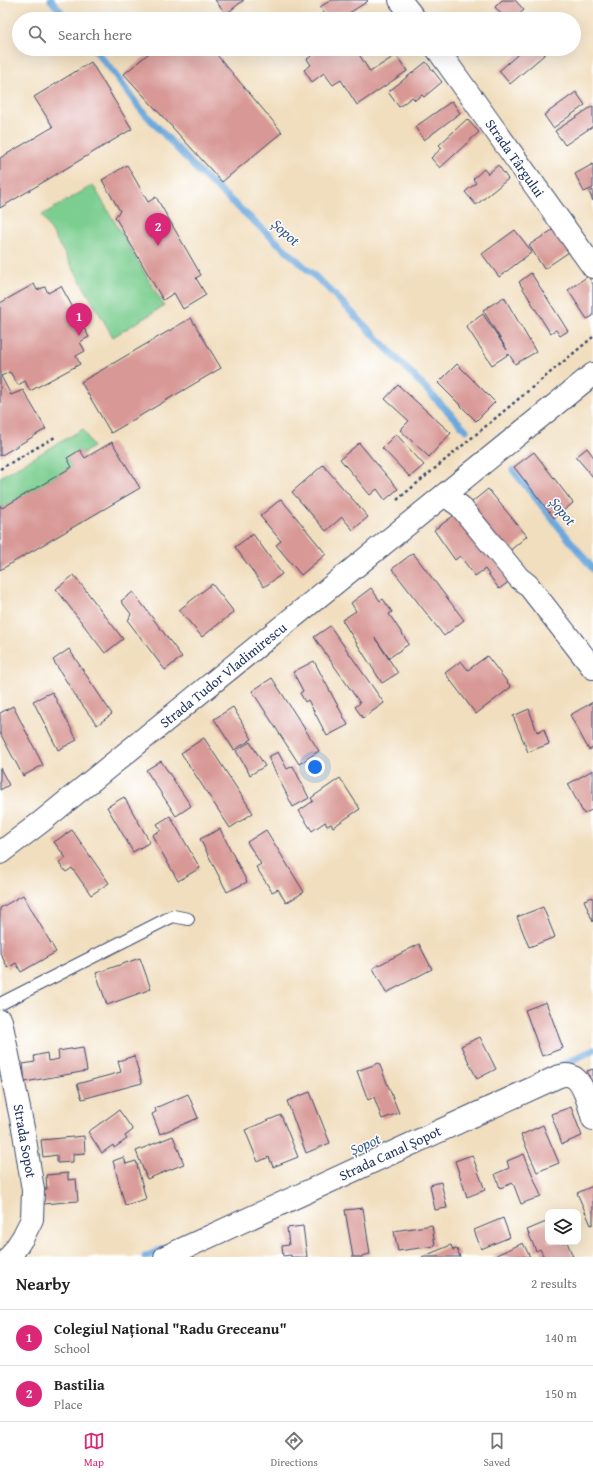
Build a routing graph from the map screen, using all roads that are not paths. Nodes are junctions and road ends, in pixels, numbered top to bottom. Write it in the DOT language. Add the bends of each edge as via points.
graph roads {
  1 [pos="400,0"];
  2 [pos="409,12"];
  3 [pos="442,56"];
  4 [pos="593,267"];
  5 [pos="593,374"];
  6 [pos="444,495"];
  7 [pos="593,668"];
  8 [pos="0,853"];
  9 [pos="188,919"];
  10 [pos="0,1016"];
  11 [pos="593,1119"];
  12 [pos="10,1257"];
  13 [pos="165,1257"];
  1 -- 2 [label="street"];
  3 -- 4 [label="street, Strada Târgului"];
  5 -- 6 [label="street, Strada Tudor Vladimirescu"];
  6 -- 7 [label="street" via="460,506"];
  6 -- 8 [label="street, Strada Tudor Vladimirescu" via="48,817"];
  9 -- 10 [label="lane" via="173,916"];
  10 -- 12 [label="street, Strada Sopot" via="33,1190 32,1219"];
  11 -- 13 [label="street, Strada Canal Șopot" via="582,1086 577,1079 565,1074"];
}
